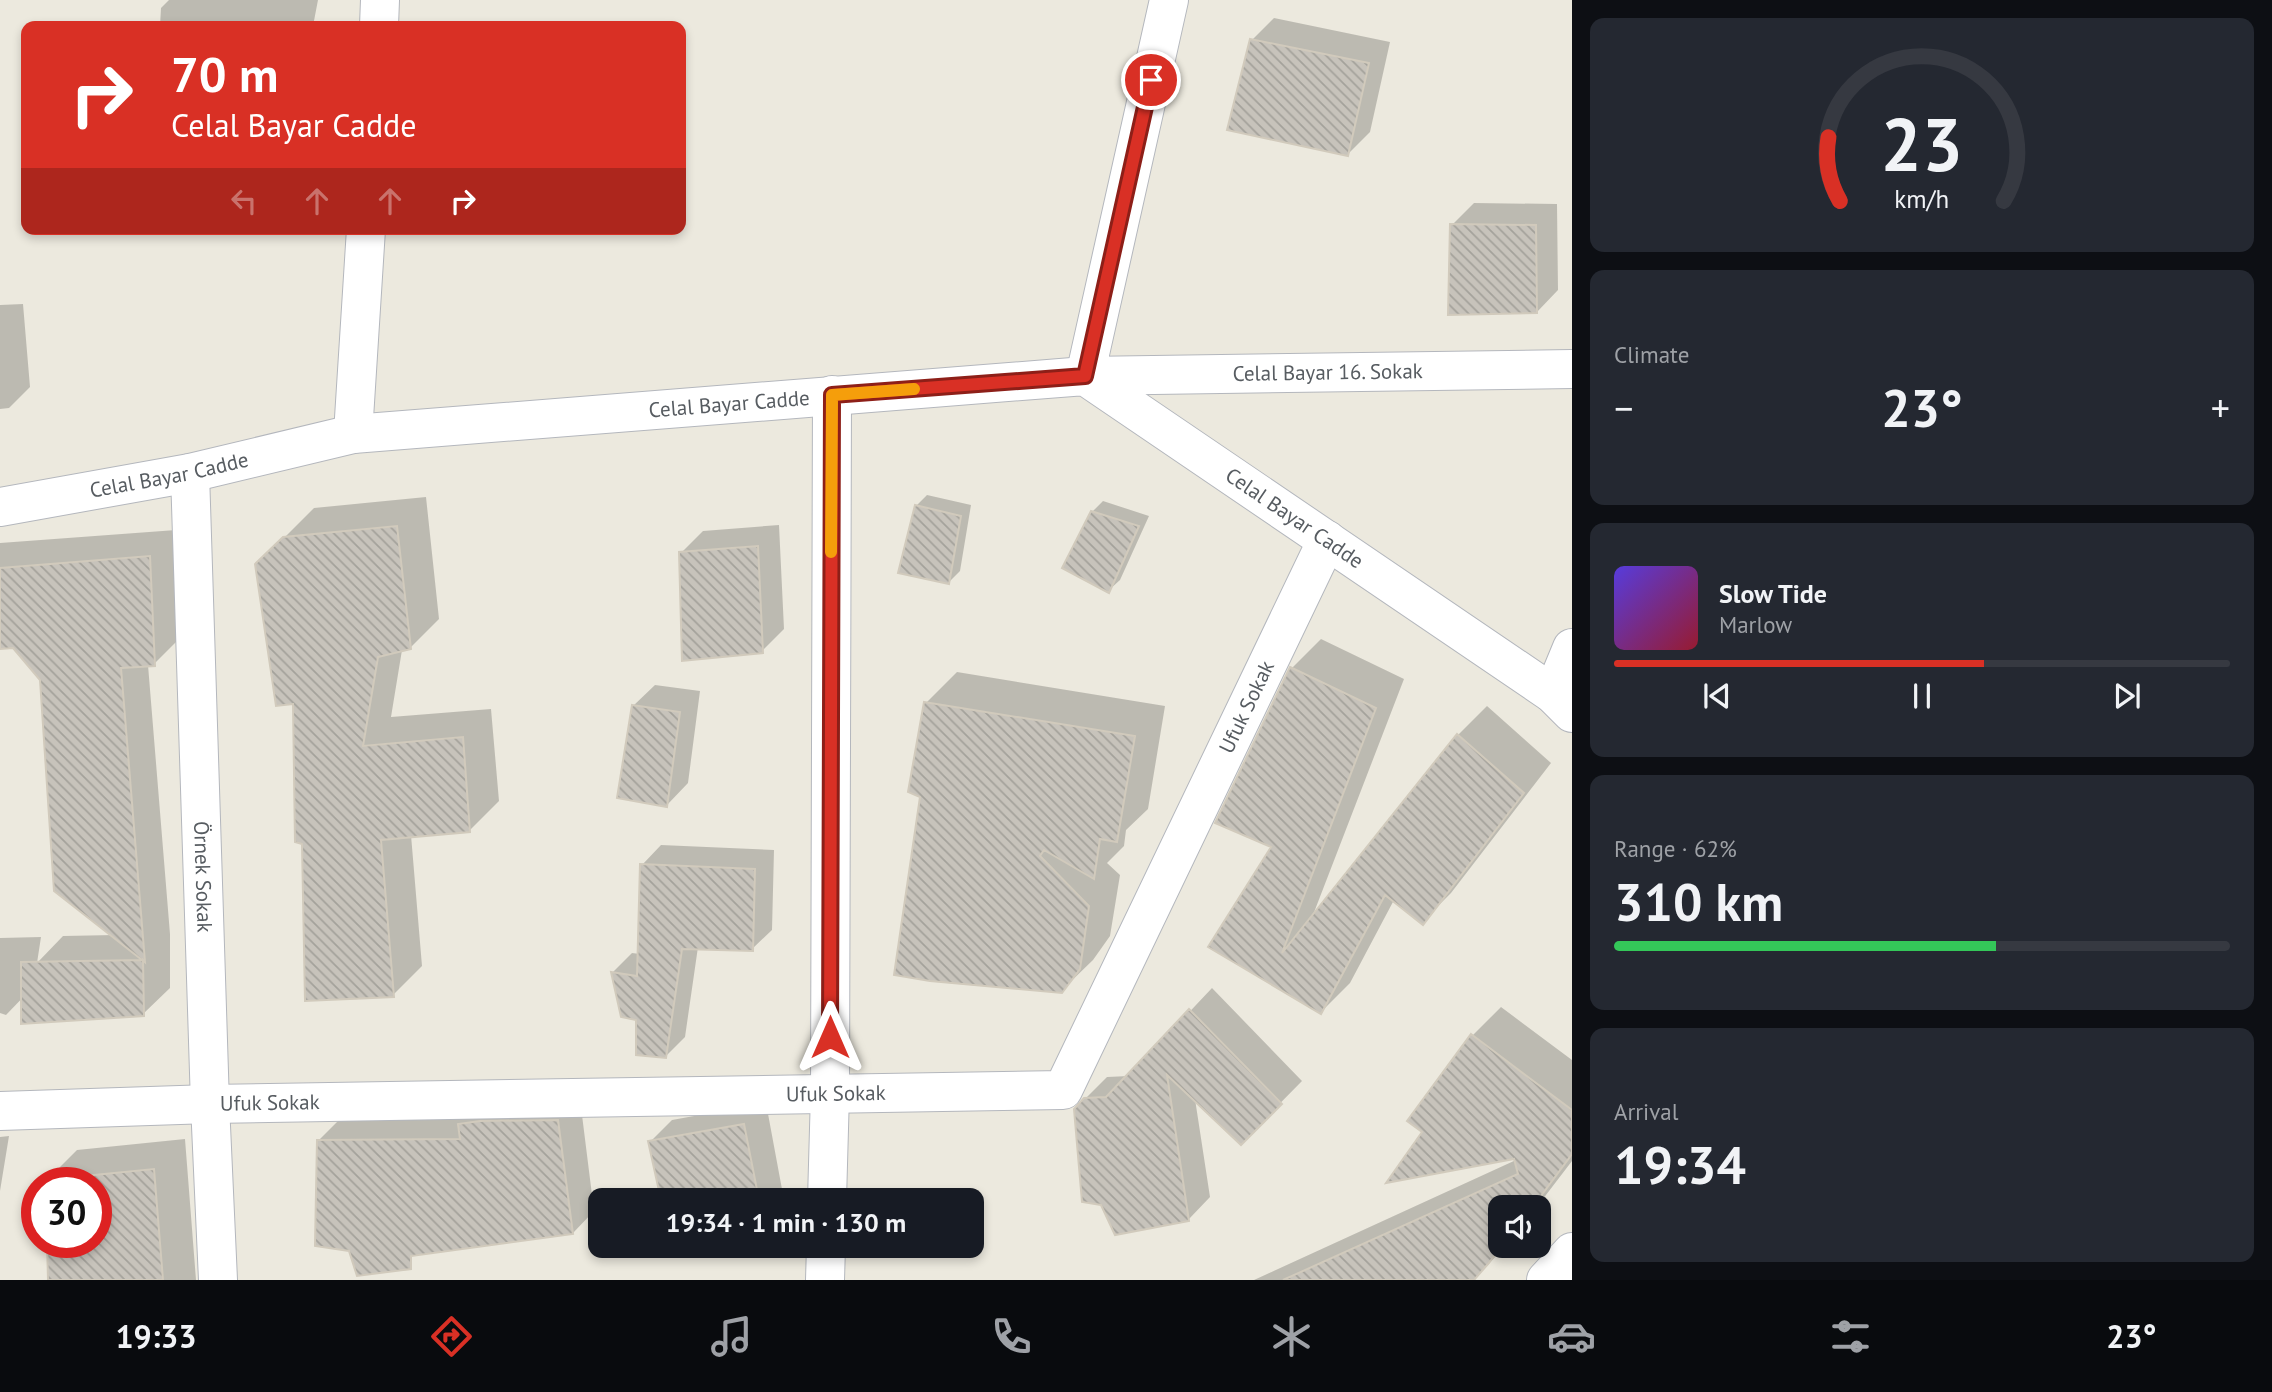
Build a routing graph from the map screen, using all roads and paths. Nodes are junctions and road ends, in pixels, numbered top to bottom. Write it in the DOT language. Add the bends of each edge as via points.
graph roads {
  1 [pos="380,0"];
  2 [pos="1169,0"];
  3 [pos="379,21"];
  4 [pos="366,235"];
  5 [pos="1572,369"];
  6 [pos="1085,376"];
  7 [pos="832,395"];
  8 [pos="353,434"];
  9 [pos="190,473"];
  10 [pos="0,507"];
  11 [pos="1327,540"];
  12 [pos="1572,648"];
  13 [pos="1562,704"];
  14 [pos="830,1093"];
  15 [pos="210,1104"];
  16 [pos="0,1111"];
  17 [pos="827,1188"];
  18 [pos="1572,1252"];
  19 [pos="826,1258"];
  20 [pos="218,1280"];
  21 [pos="825,1280"];
  22 [pos="1546,1280"];
  1 -- 3 [label="street"];
  2 -- 6 [label="street"];
  4 -- 8 [label="street"];
  5 -- 6 [label="street, Celal Bayar 16. Sokak"];
  6 -- 7 [label="street, Celal Bayar Cadde"];
  6 -- 11 [label="street, Celal Bayar Cadde"];
  7 -- 8 [label="street, Celal Bayar Cadde"];
  7 -- 14 [label="street"];
  8 -- 9 [label="street, Celal Bayar Cadde"];
  9 -- 10 [label="street, Celal Bayar Cadde"];
  9 -- 15 [label="street, Örnek Sokak"];
  11 -- 13 [label="street, Celal Bayar Cadde"];
  11 -- 14 [label="street, Ufuk Sokak" via="1063,1090"];
  12 -- 13 [label="street"];
  14 -- 15 [label="street, Ufuk Sokak"];
  14 -- 17 [label="street"];
  15 -- 16 [label="street, Ufuk Sokak"];
  15 -- 20 [label="street, Örnek Sokak"];
  18 -- 22 [label="street"];
  19 -- 21 [label="street"];
}
